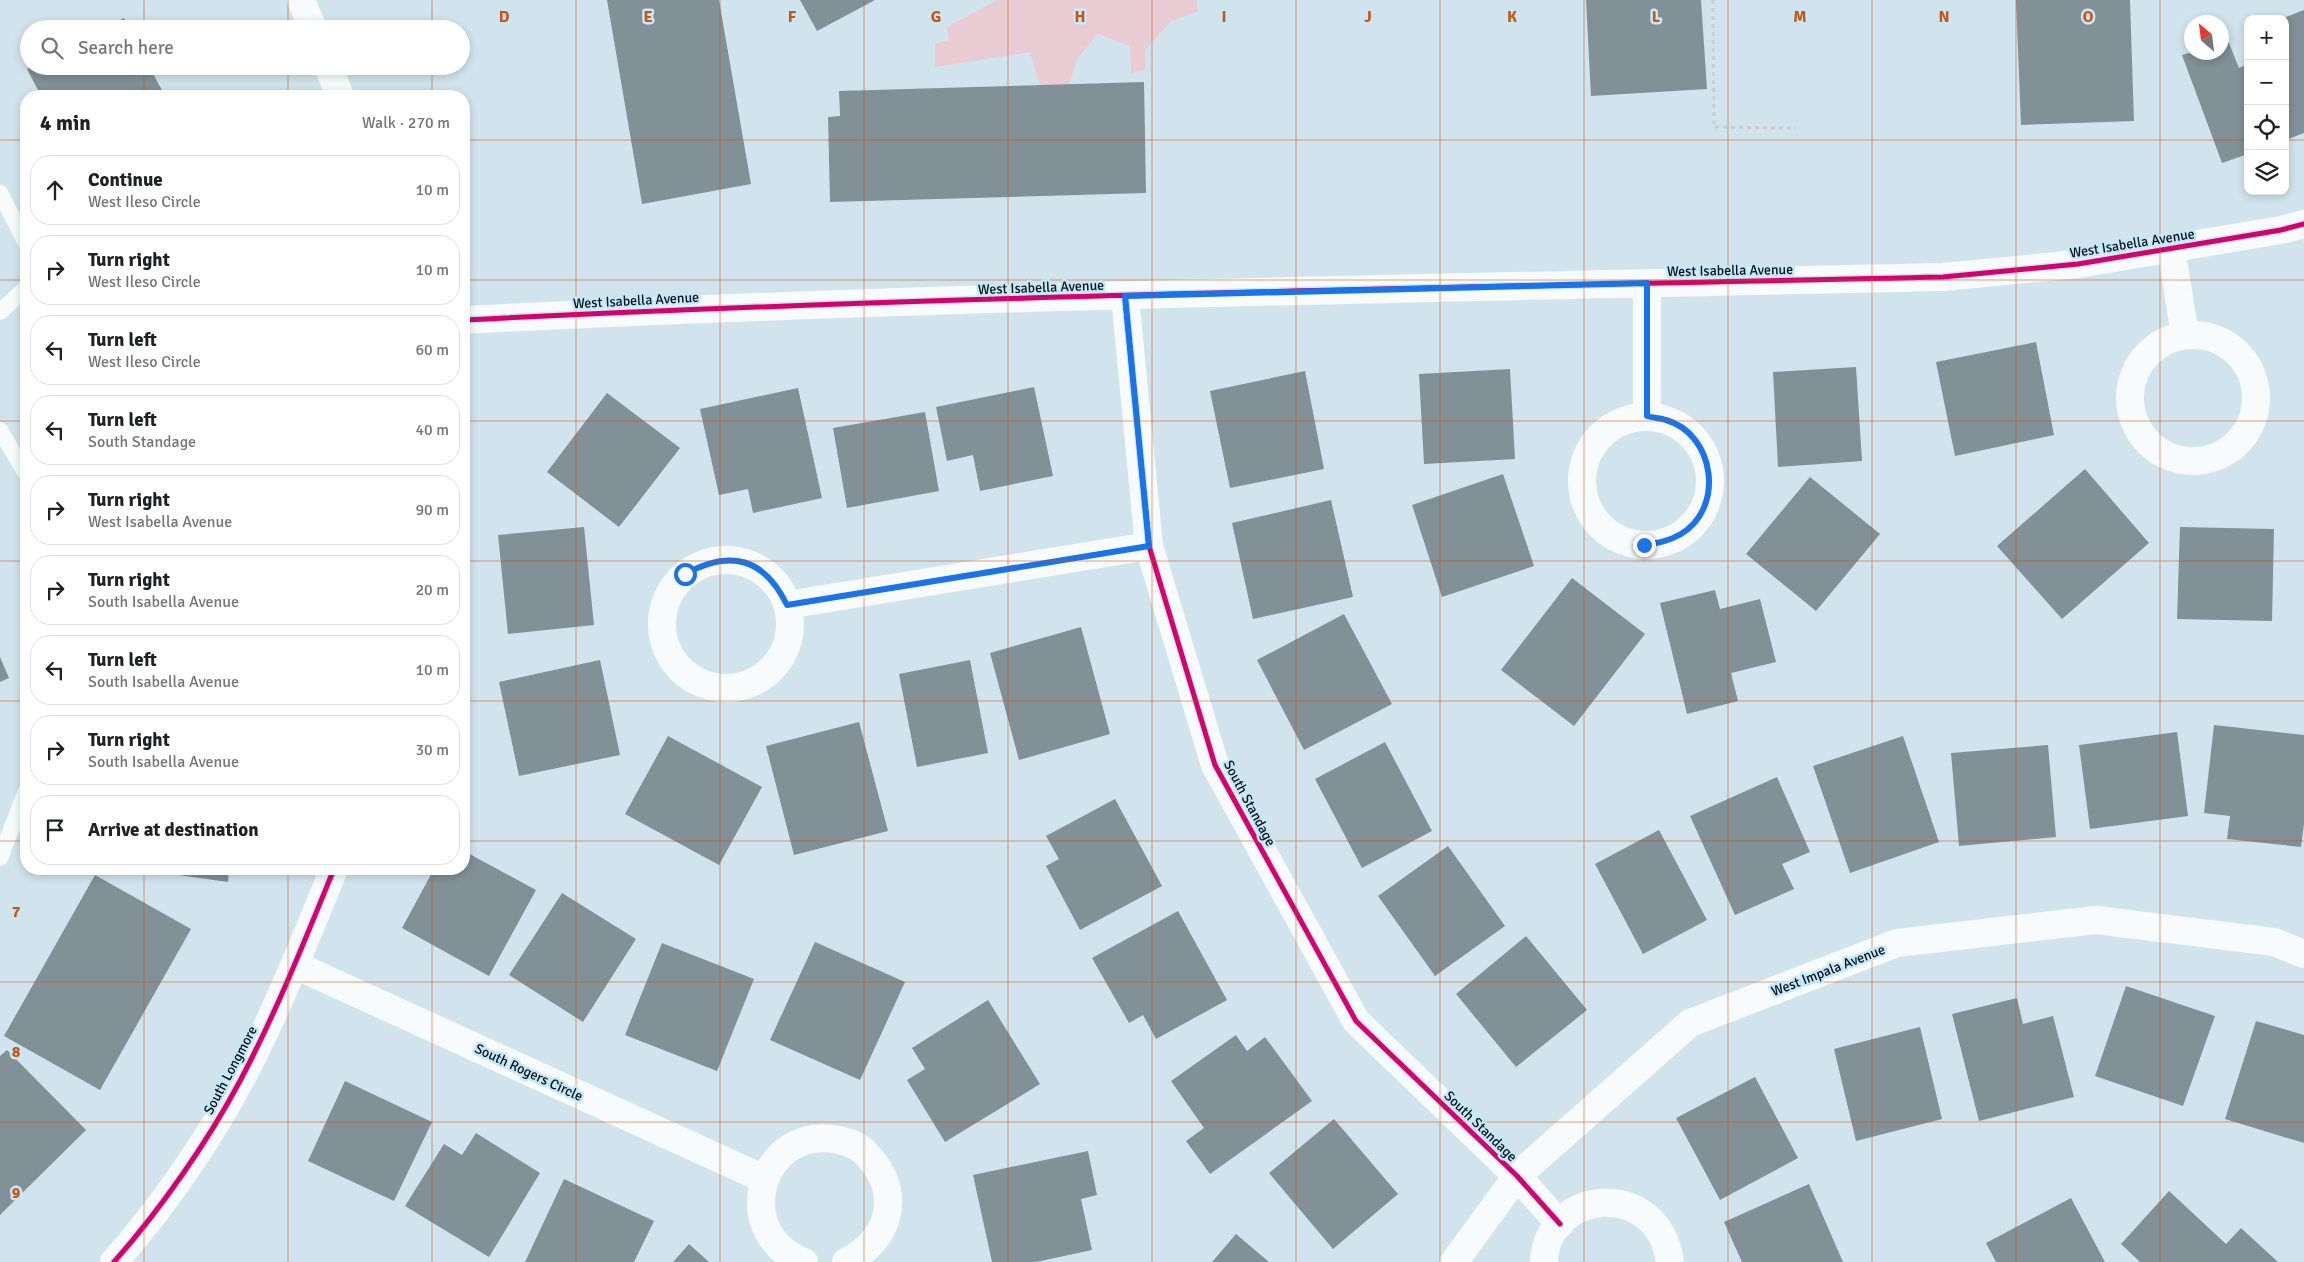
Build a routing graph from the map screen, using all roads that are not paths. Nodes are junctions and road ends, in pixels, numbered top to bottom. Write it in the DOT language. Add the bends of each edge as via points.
graph roads {
  1 [pos="301,0"];
  2 [pos="309,20"];
  3 [pos="332,75"];
  4 [pos="338,90"];
  5 [pos="0,193"];
  6 [pos="2304,224"];
  7 [pos="20,231"];
  8 [pos="2171,248"];
  9 [pos="1647,283"];
  10 [pos="20,294"];
  11 [pos="1125,296"];
  12 [pos="0,312"];
  13 [pos="470,320"];
  14 [pos="2185,334"];
  15 [pos="1647,416"];
  16 [pos="0,430"];
  17 [pos="20,464"];
  18 [pos="1149,546"];
  19 [pos="787,605"];
  20 [pos="20,806"];
  21 [pos="0,858"];
  22 [pos="332,875"];
  23 [pos="2304,954"];
  24 [pos="295,965"];
  25 [pos="1517,1176"];
  26 [pos="764,1179"];
  27 [pos="1560,1224"];
  28 [pos="114,1262"];
  29 [pos="804,1262"];
  30 [pos="846,1262"];
  31 [pos="1454,1262"];
  32 [pos="1544,1262"];
  33 [pos="1670,1262"];
  1 -- 2 [label="street"];
  3 -- 4 [label="street"];
  5 -- 7 [label="lane"];
  6 -- 8 [label="street, West Isabella Avenue"];
  8 -- 9 [label="street, West Isabella Avenue" via="2078,264 1943,277"];
  8 -- 14 [label="street, West Isabella Avenue"];
  9 -- 11 [label="street, West Isabella Avenue"];
  9 -- 15 [label="street"];
  10 -- 12 [label="lane"];
  11 -- 13 [label="street, West Isabella Avenue" via="673,309"];
  11 -- 18 [label="street, South Standage"];
  14 -- 14 [label="street" via="2163,341 2146,355 2134,374 2129,396 2132,417 2142,437 2158,452 2179,461 2202,461 2221,455 2237,444 2249,428 2256,409 2257,389 2251,370 2239,353 2224,341 2205,335"];
  15 -- 15 [label="street" via="1625,420 1606,431 1590,447 1582,468 1582,490 1589,512 1603,529 1622,541 1644,545 1664,542 1697,519 1706,502 1710,482 1707,462 1685,429 1667,420"];
  16 -- 17 [label="lane"];
  18 -- 19 [label="street"];
  18 -- 25 [label="street, South Standage" via="1215,765 1356,1020"];
  19 -- 19 [label="street" via="765,572 747,563 727,560 705,563 685,574 671,591 662,611 662,634 669,655 683,672 703,684 724,688 744,686 763,676 777,662 789,631"];
  20 -- 21 [label="lane"];
  22 -- 24 [label="street, South Longmore"];
  23 -- 25 [label="street, West Impala Avenue" via="2274,942 2096,920 1897,943 1690,1023"];
  24 -- 26 [label="street, South Rogers Circle"];
  24 -- 28 [label="street, South Longmore" via="240,1082 191,1161"];
  25 -- 27 [label="street, South Standage"];
  25 -- 31 [label="street, West Impala Avenue"];
  26 -- 29 [label="street" via="761,1215 768,1232 778,1247"];
  26 -- 30 [label="street" via="774,1162 789,1148 807,1140 827,1137 864,1151 878,1166 886,1184 885,1223 862,1253"];
  27 -- 32 [label="street" via="1552,1233"];
  27 -- 33 [label="street" via="1566,1216 1586,1206 1608,1202 1628,1206 1646,1215 1660,1230 1668,1247"];
}
